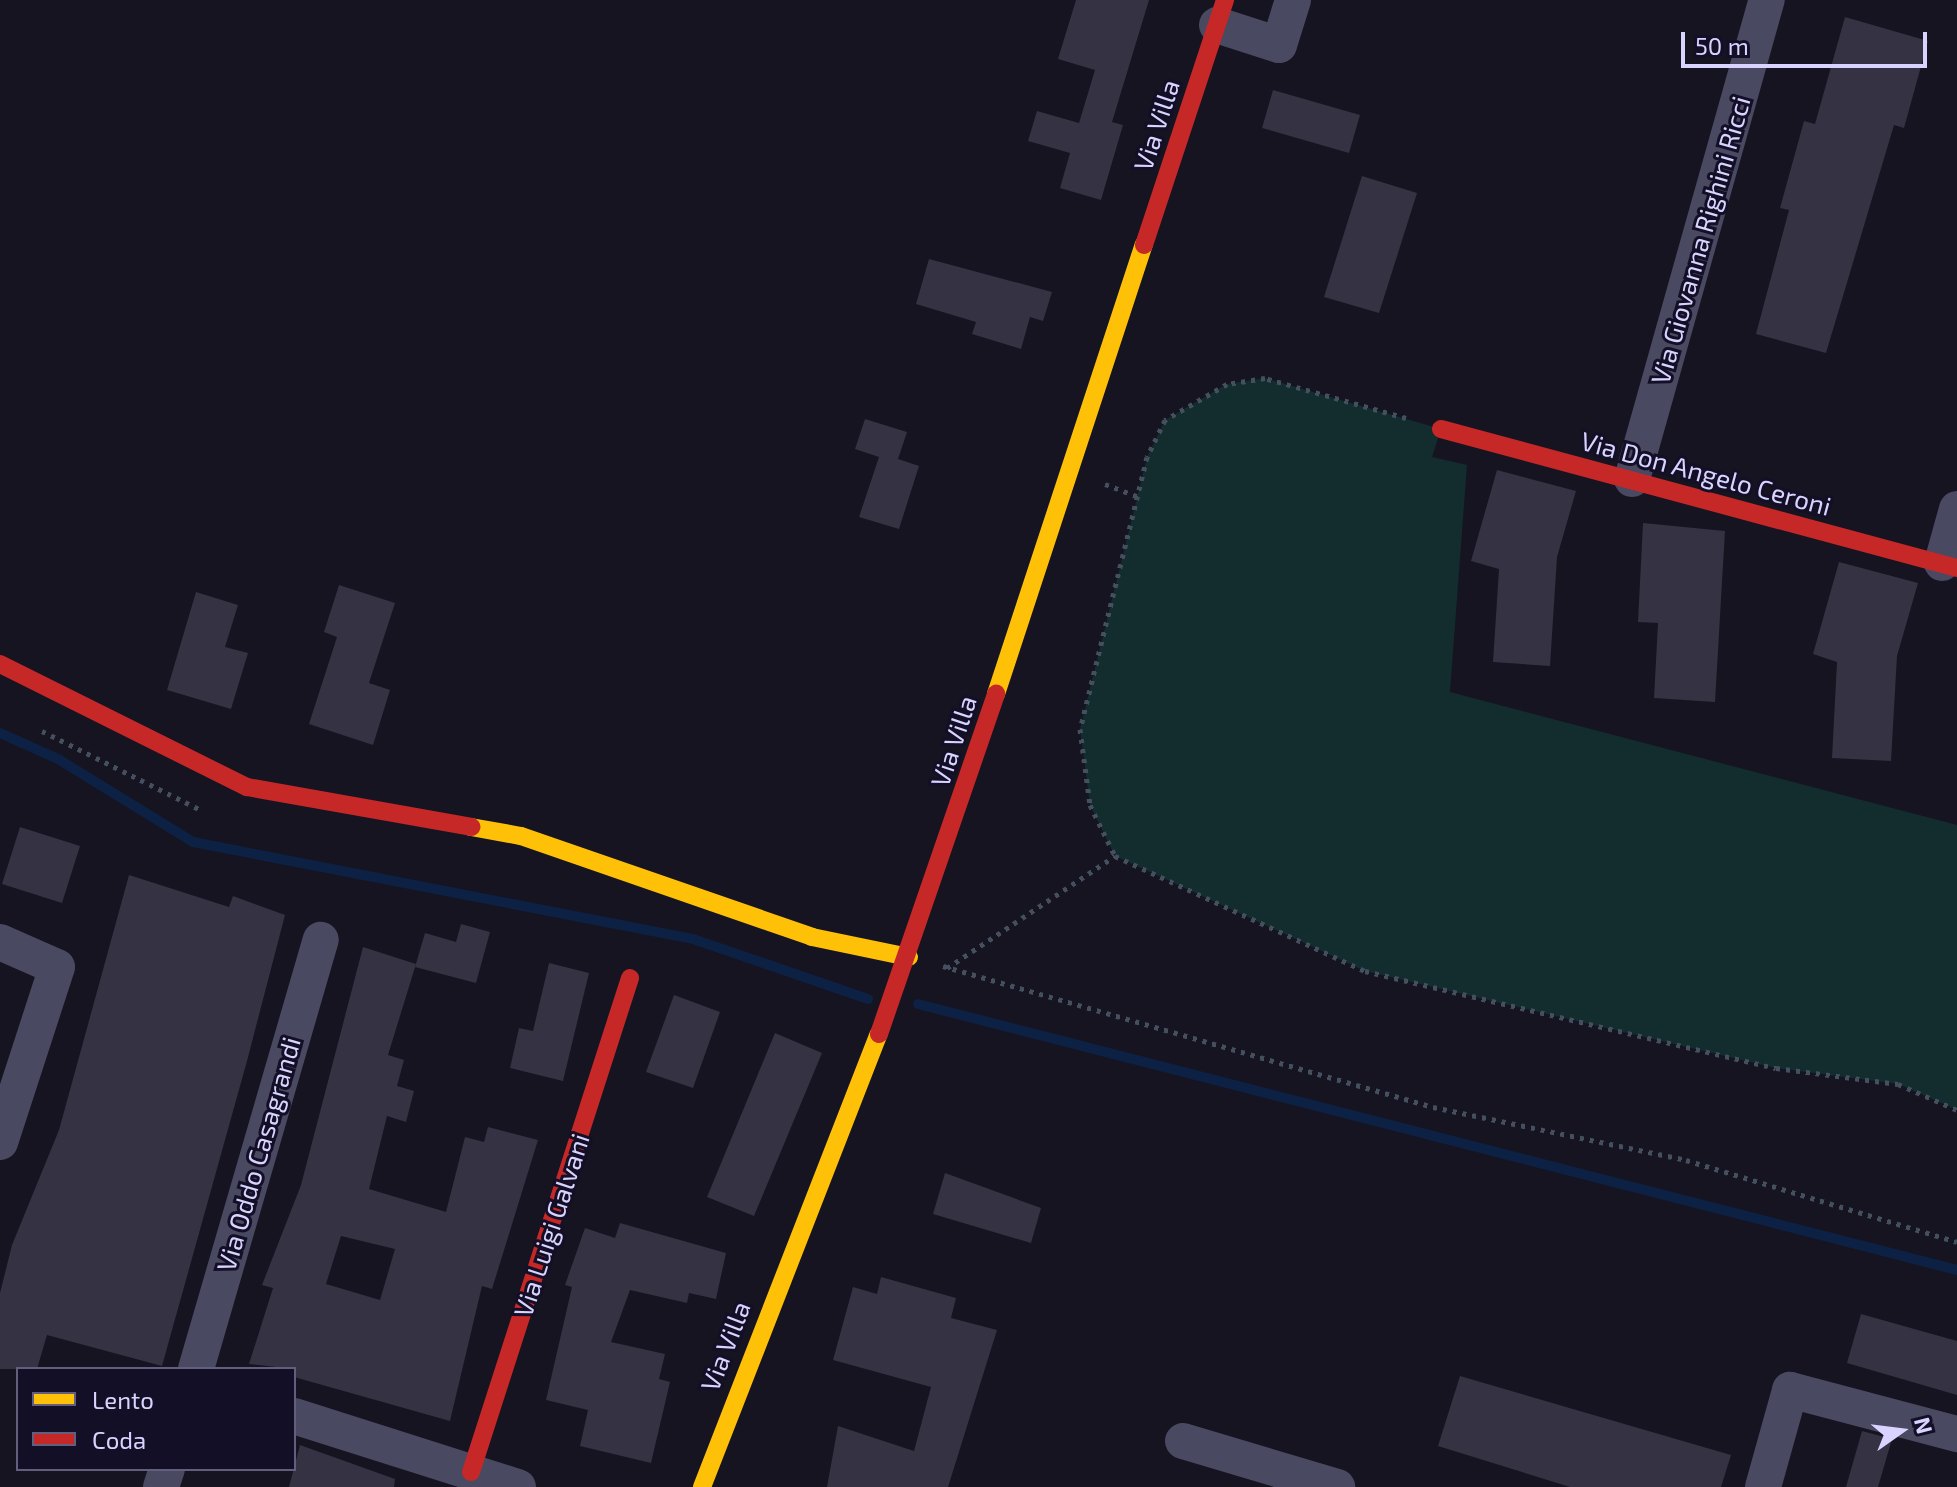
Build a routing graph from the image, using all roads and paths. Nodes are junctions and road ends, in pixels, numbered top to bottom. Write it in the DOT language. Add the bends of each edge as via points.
graph roads {
  1 [pos="1293,0"];
  2 [pos="1767,0"];
  3 [pos="1221,13"];
  4 [pos="1441,429"];
  5 [pos="1632,479"];
  6 [pos="1957,509"];
  7 [pos="1949,565"];
  8 [pos="0,664"];
  9 [pos="1115,856"];
  10 [pos="321,940"];
  11 [pos="0,942"];
  12 [pos="909,957"];
  13 [pos="947,968"];
  14 [pos="630,978"];
  15 [pos="1957,1110"];
  16 [pos="0,1142"];
  17 [pos="1957,1242"];
  18 [pos="197,1367"];
  19 [pos="296,1417"];
  20 [pos="1957,1434"];
  21 [pos="1183,1441"];
  22 [pos="471,1472"];
  23 [pos="518,1487"];
  24 [pos="702,1487"];
  25 [pos="1337,1487"];
  26 [pos="1763,1487"];
  1 -- 3 [label="street" via="1279,45"];
  2 -- 5 [label="street, Via Giovanna Righini Ricci"];
  3 -- 12 [label="street, Via Villa"];
  4 -- 5 [label="street, Via Don Angelo Ceroni"];
  4 -- 9 [label="path" via="1265,378 1227,384 1165,420 1147,457 1080,729 1090,805"];
  5 -- 7 [label="street, Via Don Angelo Ceroni"];
  6 -- 7 [label="street"];
  8 -- 12 [label="street" via="247,787 521,836 812,937"];
  9 -- 13 [label="path"];
  9 -- 15 [label="path" via="1365,971 1776,1068 1898,1084"];
  10 -- 18 [label="street, Via Oddo Casagrandi"];
  11 -- 16 [label="street" via="57,967"];
  12 -- 13 [label="path"];
  12 -- 24 [label="street, Via Villa"];
  13 -- 17 [label="path" via="1433,1107 1686,1160"];
  14 -- 22 [label="street, Via Luigi Galvani"];
  19 -- 22 [label="street"];
  20 -- 26 [label="street" via="1790,1390"];
  21 -- 25 [label="street"];
  22 -- 23 [label="street"];
}
